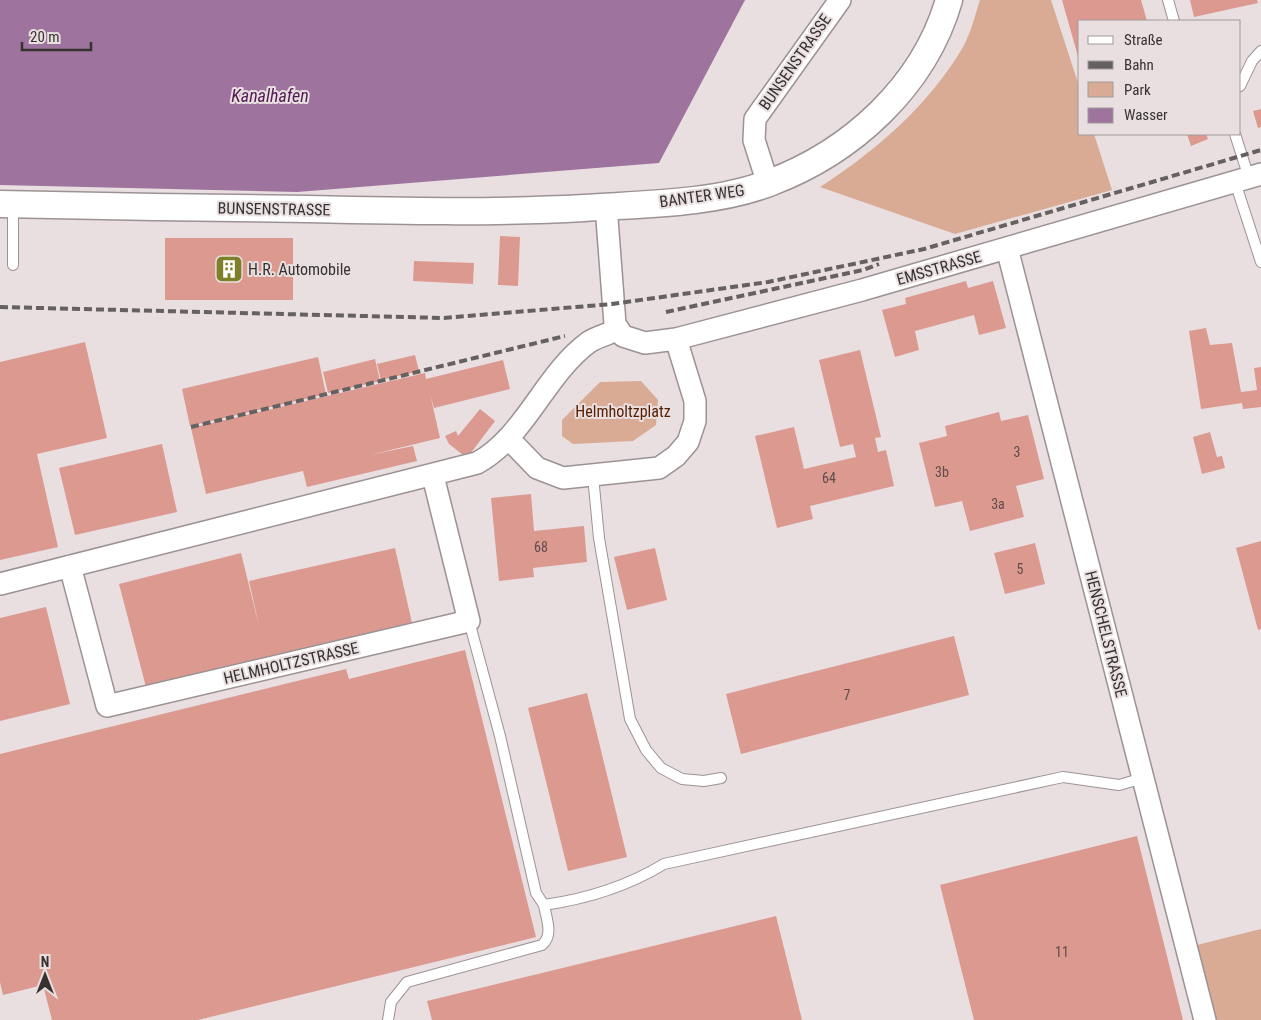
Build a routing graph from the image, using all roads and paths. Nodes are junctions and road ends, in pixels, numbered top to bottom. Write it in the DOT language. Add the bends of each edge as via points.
graph roads {
  1 [pos="840,0"];
  2 [pos="950,0"];
  3 [pos="1168,0"];
  4 [pos="1174,20"];
  5 [pos="1261,50"];
  6 [pos="1241,84"];
  7 [pos="1235,135"];
  8 [pos="1248,178"];
  9 [pos="768,184"];
  10 [pos="7,204"];
  11 [pos="606,206"];
  12 [pos="547,210"];
  13 [pos="1007,248"];
  14 [pos="1261,262"];
  15 [pos="13,265"];
  16 [pos="617,330"];
  17 [pos="676,339"];
  18 [pos="508,438"];
  19 [pos="433,476"];
  20 [pos="593,476"];
  21 [pos="70,566"];
  22 [pos="0,584"];
  23 [pos="469,621"];
  24 [pos="720,778"];
  25 [pos="1143,778"];
  26 [pos="544,904"];
  27 [pos="388,1020"];
  28 [pos="1205,1020"];
  1 -- 9 [label="street, BUNSENSTRASSE" via="755,119 754,140"];
  2 -- 9 [label="street, BANTER WEG" via="924,55 900,91 877,117 849,141 808,167"];
  3 -- 4 [label="lane"];
  5 -- 6 [label="lane"];
  7 -- 8 [label="lane"];
  8 -- 13 [label="street, EMSSTRASSE"];
  8 -- 14 [label="lane"];
  9 -- 11 [label="street, BANTER WEG" via="734,193"];
  10 -- 12 [label="street, BUNSENSTRASSE" via="477,212"];
  10 -- 15 [label="lane"];
  11 -- 12 [label="street, BANTER WEG"];
  11 -- 16 [label="street" via="612,304"];
  13 -- 17 [label="street, EMSSTRASSE"];
  13 -- 25 [label="street, HENSCHELSTRASSE"];
  16 -- 17 [label="street, EMSSTRASSE" via="623,336 645,343"];
  16 -- 18 [label="street" via="590,342 566,363"];
  17 -- 20 [label="street" via="695,401 695,421 688,442 659,468"];
  18 -- 19 [label="street" via="495,453 477,463"];
  18 -- 20 [label="street" via="537,468 563,478"];
  19 -- 21 [label="street"];
  19 -- 23 [label="street"];
  20 -- 24 [label="lane" via="599,538 630,719 646,750 661,768 682,779 704,781"];
  21 -- 22 [label="street"];
  21 -- 23 [label="street, HELMHOLTZSTRASSE" via="107,706"];
  23 -- 26 [label="lane" via="500,736 536,893"];
  25 -- 26 [label="lane" via="1119,785 1062,777 664,864 634,882 570,901"];
  25 -- 28 [label="street, HENSCHELSTRASSE"];
  26 -- 27 [label="lane" via="550,932 542,945 407,982 391,1002"];
}
